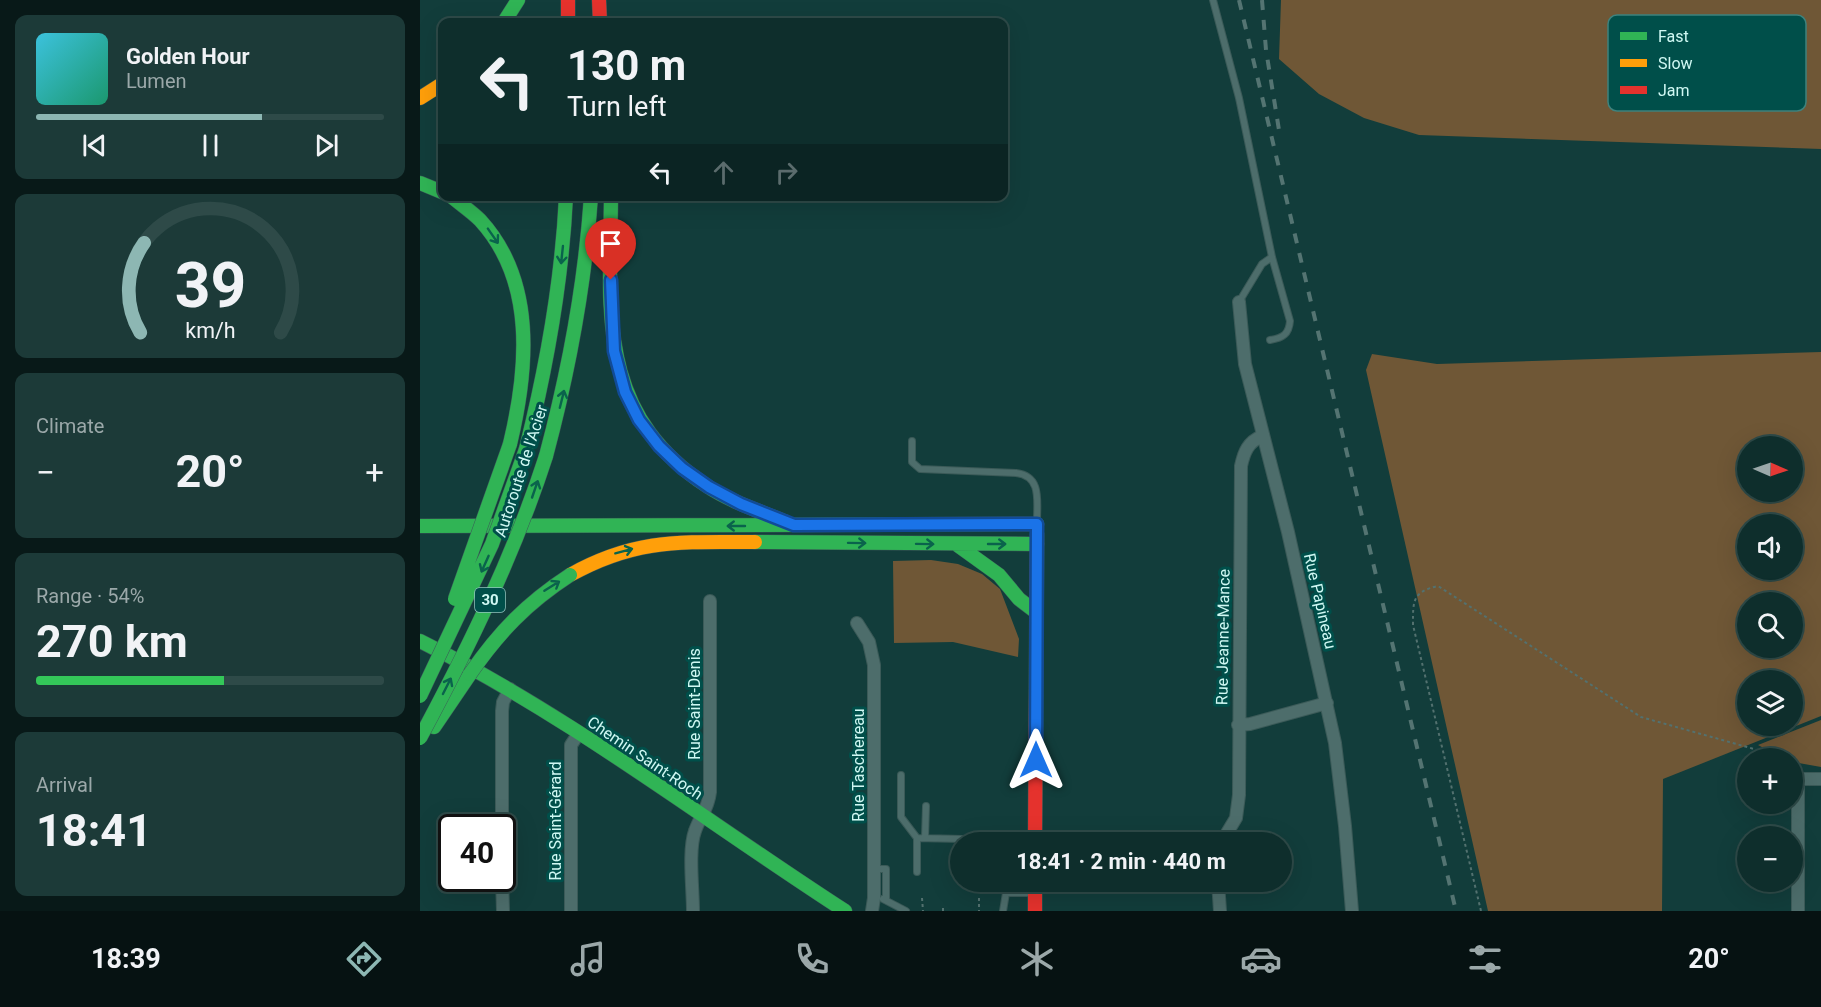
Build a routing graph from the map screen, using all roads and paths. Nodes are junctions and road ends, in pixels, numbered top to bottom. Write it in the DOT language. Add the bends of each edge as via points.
graph roads {
  1 [pos="519,0"];
  2 [pos="568,0"];
  3 [pos="593,0"];
  4 [pos="599,0"];
  5 [pos="1213,0"];
  6 [pos="507,18"];
  7 [pos="568,18"];
  8 [pos="593,18"];
  9 [pos="600,18"];
  10 [pos="438,87"];
  11 [pos="420,98"];
  12 [pos="420,183"];
  13 [pos="438,190"];
  14 [pos="458,201"];
  15 [pos="566,201"];
  16 [pos="591,201"];
  17 [pos="611,201"];
  18 [pos="1272,257"];
  19 [pos="1239,302"];
  20 [pos="1270,340"];
  21 [pos="1262,436"];
  22 [pos="912,441"];
  23 [pos="1037,524"];
  24 [pos="794,525"];
  25 [pos="420,526"];
  26 [pos="956,544"];
  27 [pos="1037,544"];
  28 [pos="710,601"];
  29 [pos="1036,612"];
  30 [pos="856,623"];
  31 [pos="420,640"];
  32 [pos="510,689"];
  33 [pos="420,694"];
  34 [pos="1328,703"];
  35 [pos="1238,725"];
  36 [pos="579,733"];
  37 [pos="420,738"];
  38 [pos="420,748"];
  39 [pos="1750,748"];
  40 [pos="901,775"];
  41 [pos="1803,779"];
  42 [pos="1821,779"];
  43 [pos="926,806"];
  44 [pos="502,814"];
  45 [pos="1796,814"];
  46 [pos="702,817"];
  47 [pos="1035,832"];
  48 [pos="1228,832"];
  49 [pos="917,838"];
  50 [pos="925,838"];
  51 [pos="950,839"];
  52 [pos="917,872"];
  53 [pos="502,892"];
  54 [pos="1011,892"];
  55 [pos="1035,892"];
  56 [pos="1219,892"];
  57 [pos="1006,893"];
  58 [pos="922,898"];
  59 [pos="979,898"];
  60 [pos="877,903"];
  61 [pos="943,906"];
  62 [pos="840,909"];
  63 [pos="503,911"];
  64 [pos="571,911"];
  65 [pos="693,911"];
  66 [pos="906,911"];
  67 [pos="923,911"];
  68 [pos="943,911"];
  69 [pos="979,911"];
  70 [pos="1003,911"];
  71 [pos="1035,911"];
  72 [pos="1220,911"];
  73 [pos="1352,911"];
  74 [pos="1481,911"];
  75 [pos="1798,911"];
  1 -- 6 [label="main road"];
  2 -- 7 [label="main road"];
  3 -- 8 [label="main road"];
  4 -- 9 [label="main road"];
  5 -- 18 [label="lane" via="1239,98"];
  10 -- 11 [label="main road"];
  12 -- 13 [label="main road"];
  14 -- 33 [label="main road, one-way, bridge" via="474,213 504,252 516,285 524,336 524,368 510,444"];
  15 -- 33 [label="main road, Autoroute de l'Acier / 30, one-way, bridge" via="553,323 511,497 489,554"];
  37 -- 16 [label="main road, Autoroute de l'Acier / 30, one-way, bridge" via="499,582 546,456 572,351"];
  17 -- 24 [label="main road" via="614,351 631,406 659,446 695,478 741,504"];
  18 -- 19 [label="lane" via="1262,264"];
  18 -- 20 [label="lane" via="1290,321 1286,334"];
  19 -- 21 [label="street, Rue Papineau" via="1242,347"];
  21 -- 34 [label="street, Rue Papineau"];
  21 -- 35 [label="street, Rue Jeanne-Mance" via="1247,447 1241,466"];
  22 -- 23 [label="lane" via="912,462 920,469 1016,473 1029,477 1037,490"];
  23 -- 24 [label="main road"];
  23 -- 27 [label="main road"];
  24 -- 25 [label="main road, one-way"];
  26 -- 27 [label="main road, one-way"];
  26 -- 29 [label="main road" via="999,575"];
  38 -- 26 [label="main road, one-way, bridge" via="506,625 537,596 618,552 660,544 742,542"];
  27 -- 29 [label="main road"];
  28 -- 46 [label="street, Rue Saint-Denis" via="710,792"];
  29 -- 47 [label="main road"];
  30 -- 60 [label="street, Rue Taschereau" via="869,642 874,665"];
  31 -- 32 [label="main road, Chemin Saint-Roch"];
  32 -- 36 [label="main road, Chemin Saint-Roch"];
  32 -- 44 [label="street" via="502,711"];
  34 -- 35 [label="street"];
  34 -- 73 [label="street, Rue Papineau" via="1342,797"];
  35 -- 48 [label="street, Rue Jeanne-Mance" via="1238,809"];
  36 -- 46 [label="main road, Chemin Saint-Roch"];
  36 -- 64 [label="street, Rue Saint-Gérard" via="571,745"];
  39 -- 74 [label="path" via="1641,717 1438,586 1424,590 1413,603 1413,626"];
  40 -- 49 [label="lane" via="901,817"];
  41 -- 42 [label="street"];
  43 -- 50 [label="lane"];
  45 -- 75 [label="street"];
  46 -- 62 [label="main road, Chemin Saint-Roch"];
  46 -- 65 [label="street, Rue Saint-Denis" via="693,844"];
  49 -- 50 [label="lane"];
  49 -- 52 [label="lane"];
  50 -- 51 [label="lane"];
  53 -- 63 [label="street"];
  54 -- 57 [label="lane"];
  55 -- 71 [label="main road"];
  56 -- 72 [label="street"];
  57 -- 70 [label="lane"];
  58 -- 67 [label="path"];
  59 -- 69 [label="path"];
  60 -- 66 [label="lane"];
  61 -- 68 [label="path"];
}
